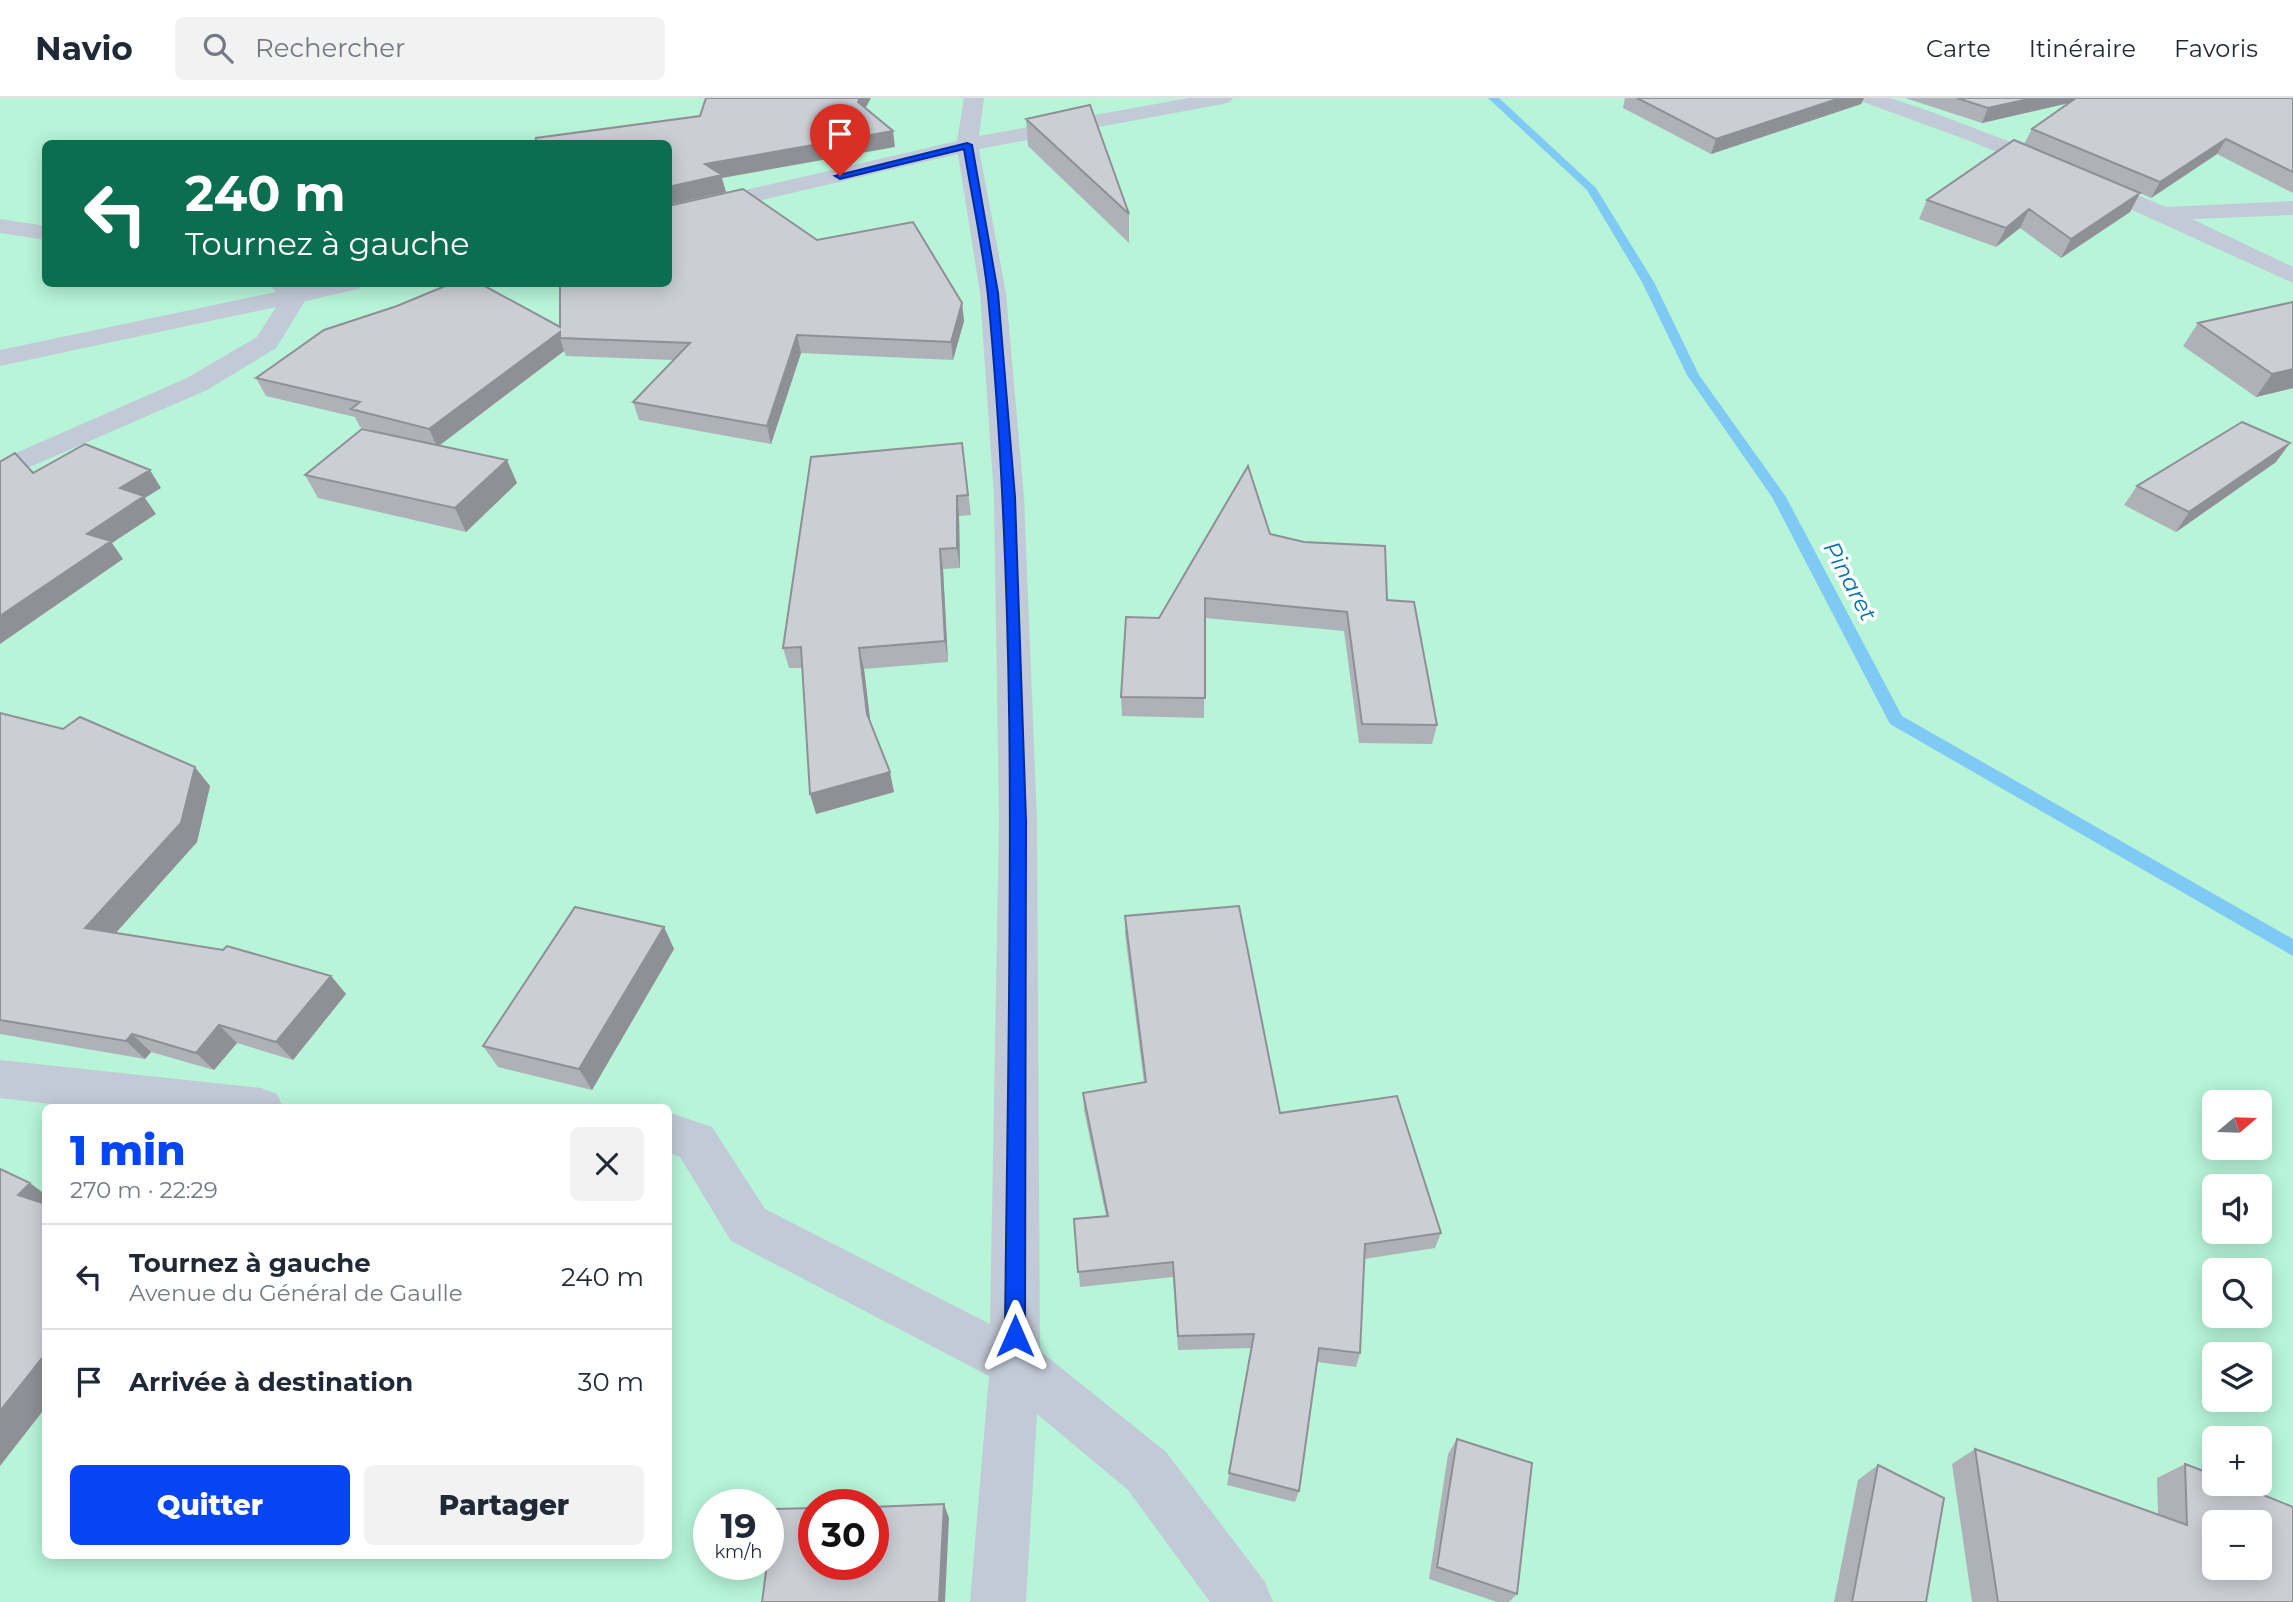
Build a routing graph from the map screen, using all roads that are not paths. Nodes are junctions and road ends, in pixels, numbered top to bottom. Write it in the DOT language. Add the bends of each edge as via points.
graph roads {
  1 [pos="974,98"];
  2 [pos="1223,98"];
  3 [pos="1871,98"];
  4 [pos="967,145"];
  5 [pos="2293,208"];
  6 [pos="2164,213"];
  7 [pos="672,214"];
  8 [pos="0,226"];
  9 [pos="42,232"];
  10 [pos="2293,276"];
  11 [pos="313,287"];
  12 [pos="289,289"];
  13 [pos="0,358"];
  14 [pos="0,471"];
  15 [pos="0,1079"];
  16 [pos="225,1104"];
  17 [pos="672,1133"];
  18 [pos="1015,1363"];
  19 [pos="998,1602"];
  20 [pos="1245,1602"];
  1 -- 4 [label="street"];
  2 -- 4 [label="street"];
  3 -- 6 [label="street"];
  4 -- 7 [label="street"];
  4 -- 18 [label="street" via="993,293 1009,497 1018,821"];
  5 -- 6 [label="street"];
  6 -- 10 [label="street"];
  8 -- 9 [label="street"];
  11 -- 12 [label="street"];
  12 -- 13 [label="street"];
  12 -- 14 [label="street" via="267,342 197,384"];
  15 -- 16 [label="street"];
  17 -- 18 [label="street" via="696,1142 748,1225"];
  18 -- 19 [label="street"];
  18 -- 20 [label="street" via="1147,1471"];
}
